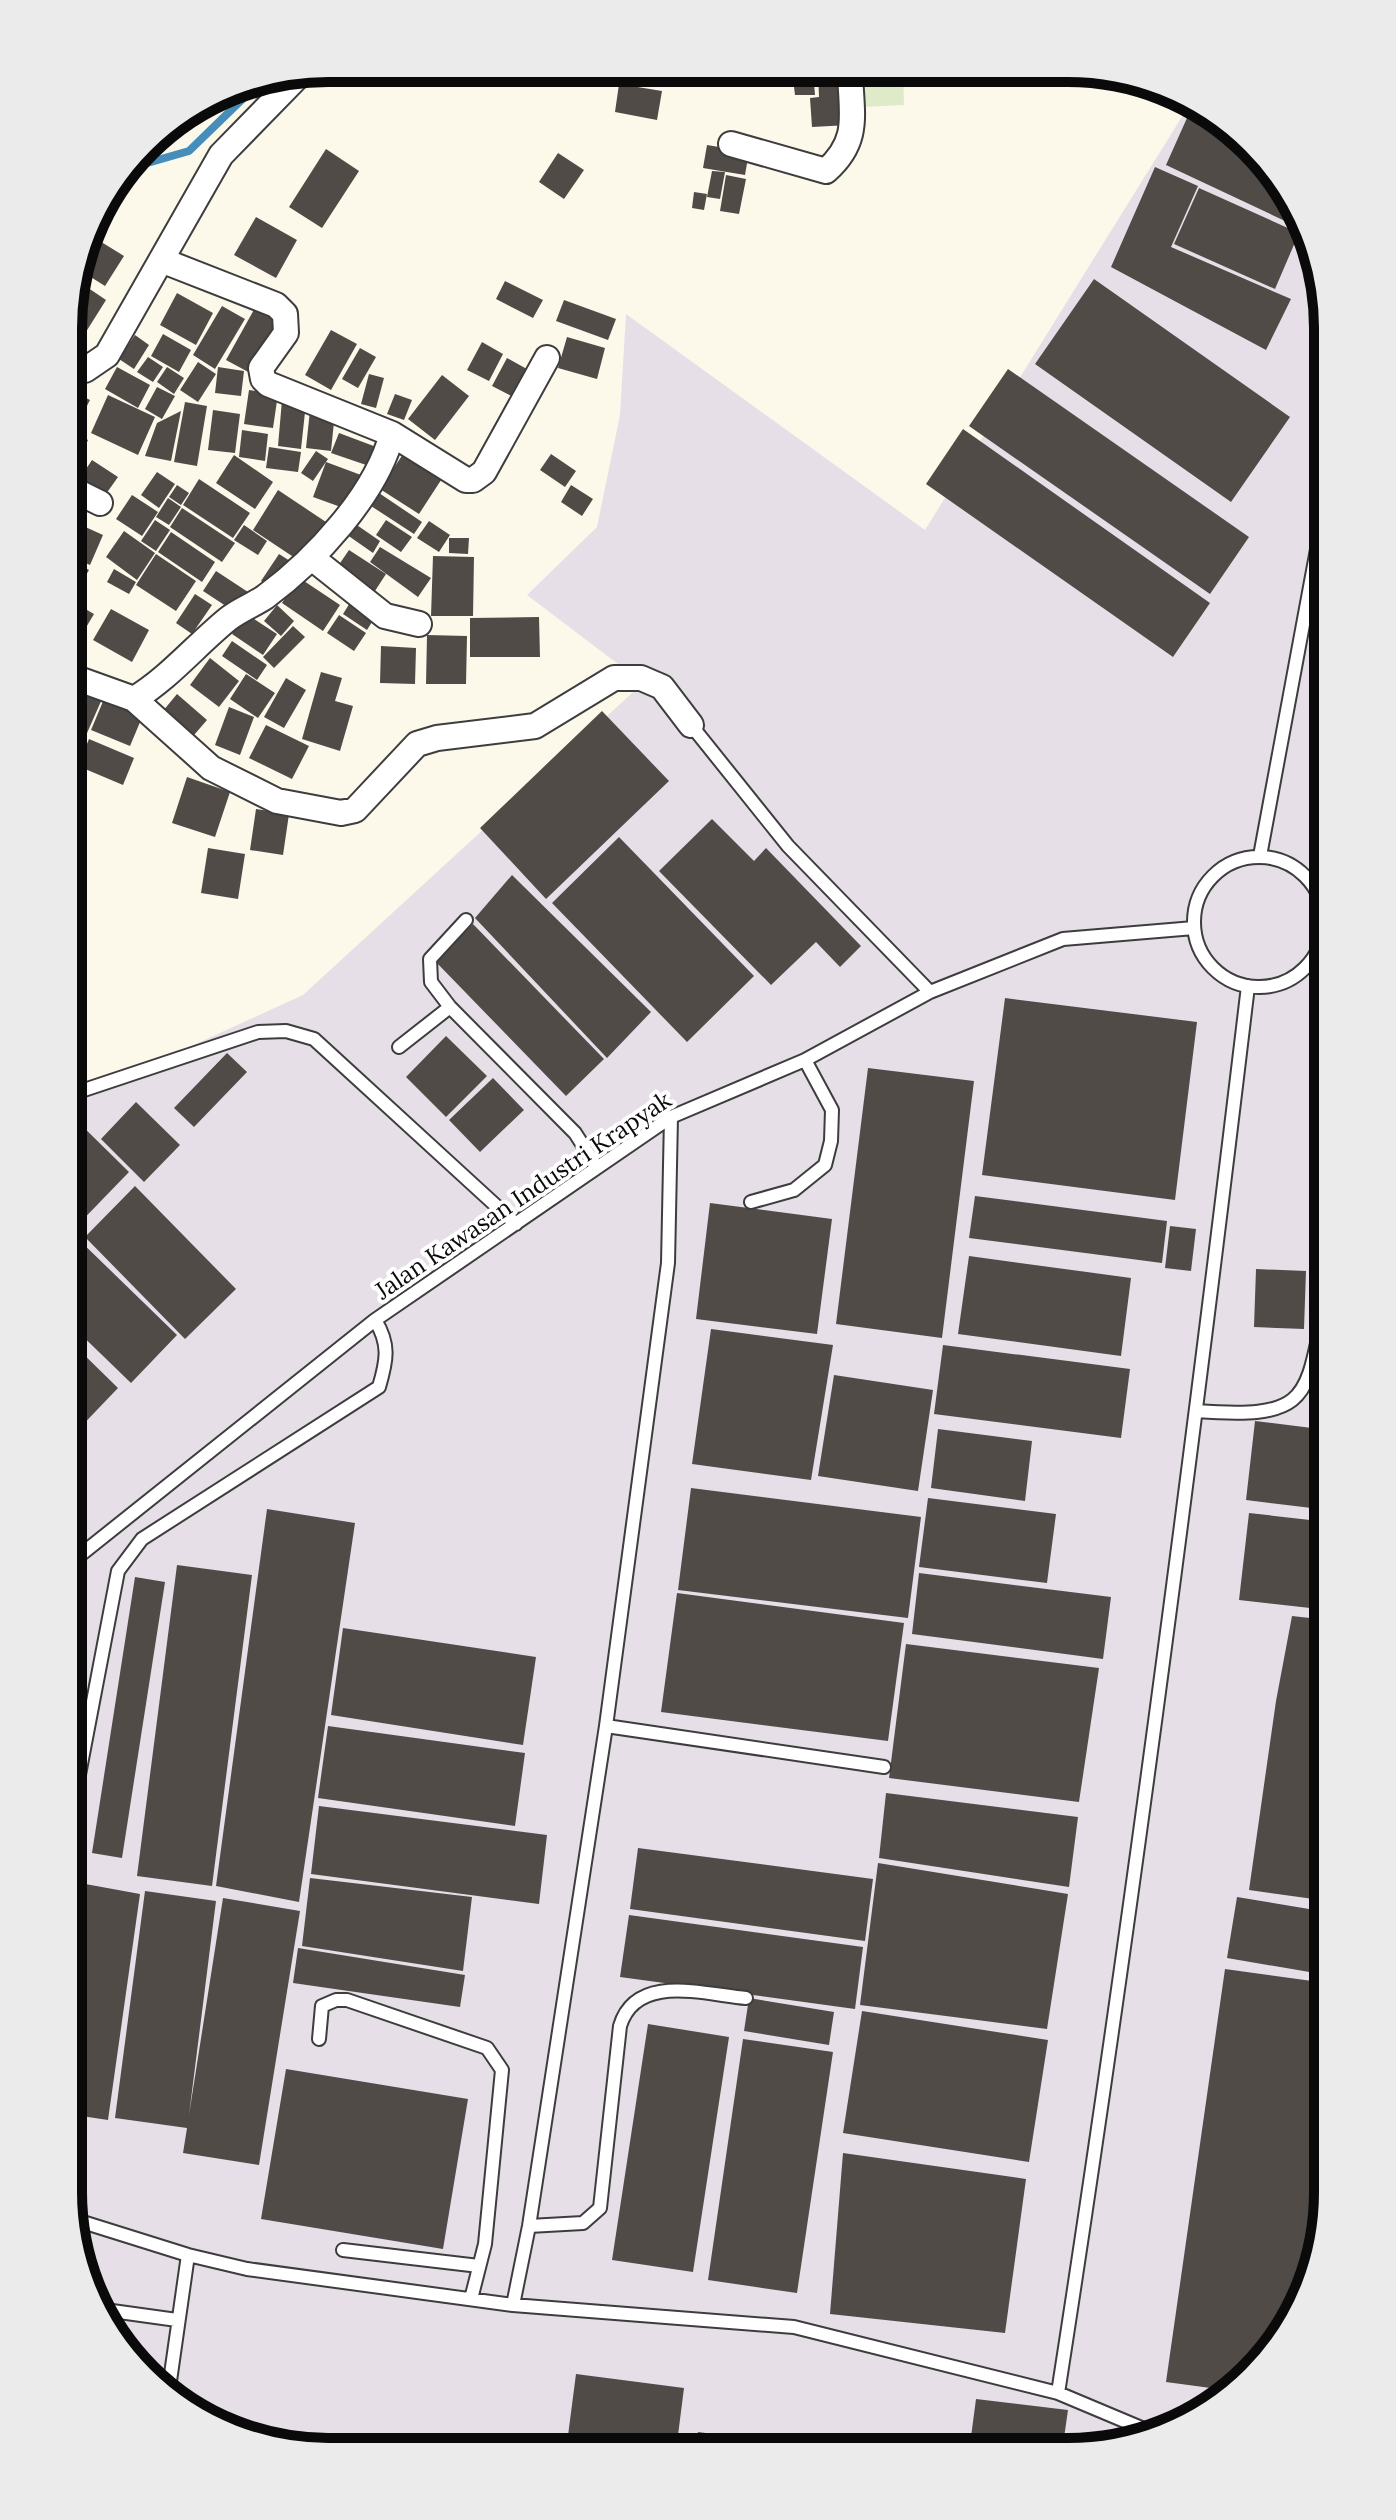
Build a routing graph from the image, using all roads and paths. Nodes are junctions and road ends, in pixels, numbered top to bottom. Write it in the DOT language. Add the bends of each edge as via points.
graph roads {
  1 [pos="850,82"];
  2 [pos="287,86"];
  3 [pos="731,144"];
  4 [pos="161,260"];
  5 [pos="547,358"];
  6 [pos="82,370"];
  7 [pos="392,434"];
  8 [pos="82,494"];
  9 [pos="100,503"];
  10 [pos="312,558"];
  11 [pos="1314,566"];
  12 [pos="419,624"];
  13 [pos="82,680"];
  14 [pos="134,699"];
  15 [pos="691,725"];
  16 [pos="1260,856"];
  17 [pos="1313,885"];
  18 [pos="466,920"];
  19 [pos="1194,928"];
  20 [pos="1314,956"];
  21 [pos="1248,986"];
  22 [pos="930,992"];
  23 [pos="450,1007"];
  24 [pos="399,1047"];
  25 [pos="805,1060"];
  26 [pos="82,1091"];
  27 [pos="671,1117"];
  28 [pos="597,1167"];
  29 [pos="751,1202"];
  30 [pos="516,1224"];
  31 [pos="375,1320"];
  32 [pos="1313,1355"];
  33 [pos="1197,1411"];
  34 [pos="82,1554"];
  35 [pos="606,1726"];
  36 [pos="82,1759"];
  37 [pos="884,1767"];
  38 [pos="746,1998"];
  39 [pos="319,2039"];
  40 [pos="85,2223"];
  41 [pos="529,2226"];
  42 [pos="343,2250"];
  43 [pos="188,2255"];
  44 [pos="479,2266"];
  45 [pos="471,2299"];
  46 [pos="513,2305"];
  47 [pos="113,2311"];
  48 [pos="177,2320"];
  49 [pos="170,2380"];
  50 [pos="1058,2393"];
  51 [pos="1139,2427"];
  1 -- 3 [label="street" via="847,149 826,171"];
  2 -- 4 [label="street" via="229,142"];
  4 -- 6 [label="street" via="107,355"];
  4 -- 7 [label="street" via="276,305 285,314 286,333 261,368 268,384"];
  5 -- 7 [label="street" via="484,472 473,480 454,476"];
  7 -- 10 [label="street" via="374,480"];
  8 -- 9 [label="street"];
  10 -- 12 [label="street" via="385,616"];
  10 -- 14 [label="street" via="264,598 231,617"];
  11 -- 16 [label="lane"];
  13 -- 14 [label="street"];
  14 -- 15 [label="street" via="211,768 277,801 341,813 355,810 417,744 535,726 614,678 641,678 662,687"];
  15 -- 22 [label="lane" via="788,846"];
  16 -- 17 [label="lane" via="1281,859"];
  16 -- 19 [label="lane" via="1219,869 1195,906"];
  18 -- 23 [label="lane" via="430,959 431,982"];
  19 -- 21 [label="lane" via="1211,966"];
  19 -- 22 [label="lane, Jalan Kawasan Industri Krapyak" via="1063,939"];
  20 -- 21 [label="lane" via="1280,983"];
  21 -- 33 [label="lane"];
  22 -- 25 [label="lane, Jalan Kawasan Industri Krapyak"];
  23 -- 24 [label="lane"];
  23 -- 28 [label="lane" via="575,1133"];
  25 -- 27 [label="lane, Jalan Kawasan Industri Krapyak"];
  25 -- 29 [label="lane" via="832,1110 825,1165 794,1190"];
  26 -- 30 [label="lane" via="258,1032 286,1031 314,1039"];
  27 -- 28 [label="lane, Jalan Kawasan Industri Krapyak"];
  27 -- 35 [label="lane" via="668,1263"];
  28 -- 30 [label="lane, Jalan Kawasan Industri Krapyak"];
  30 -- 31 [label="lane, Jalan Kawasan Industri Krapyak"];
  31 -- 34 [label="lane, Jalan Kawasan Industri Krapyak"];
  31 -- 36 [label="lane" via="386,1338 379,1387 142,1539 118,1571"];
  32 -- 33 [label="lane" via="1307,1383 1294,1403 1239,1414"];
  33 -- 50 [label="lane"];
  35 -- 37 [label="lane"];
  35 -- 41 [label="lane"];
  38 -- 41 [label="lane" via="668,1991 639,1997 629,2006 620,2026 600,2208 583,2223"];
  39 -- 44 [label="lane" via="322,2006 347,2000 487,2048 497,2058 502,2070"];
  40 -- 43 [label="lane"];
  41 -- 46 [label="lane"];
  42 -- 44 [label="lane"];
  43 -- 45 [label="lane" via="247,2269"];
  43 -- 48 [label="lane"];
  44 -- 45 [label="lane"];
  45 -- 46 [label="lane"];
  46 -- 50 [label="lane" via="794,2327"];
  47 -- 48 [label="lane"];
  48 -- 49 [label="lane"];
  50 -- 51 [label="lane"];
}
